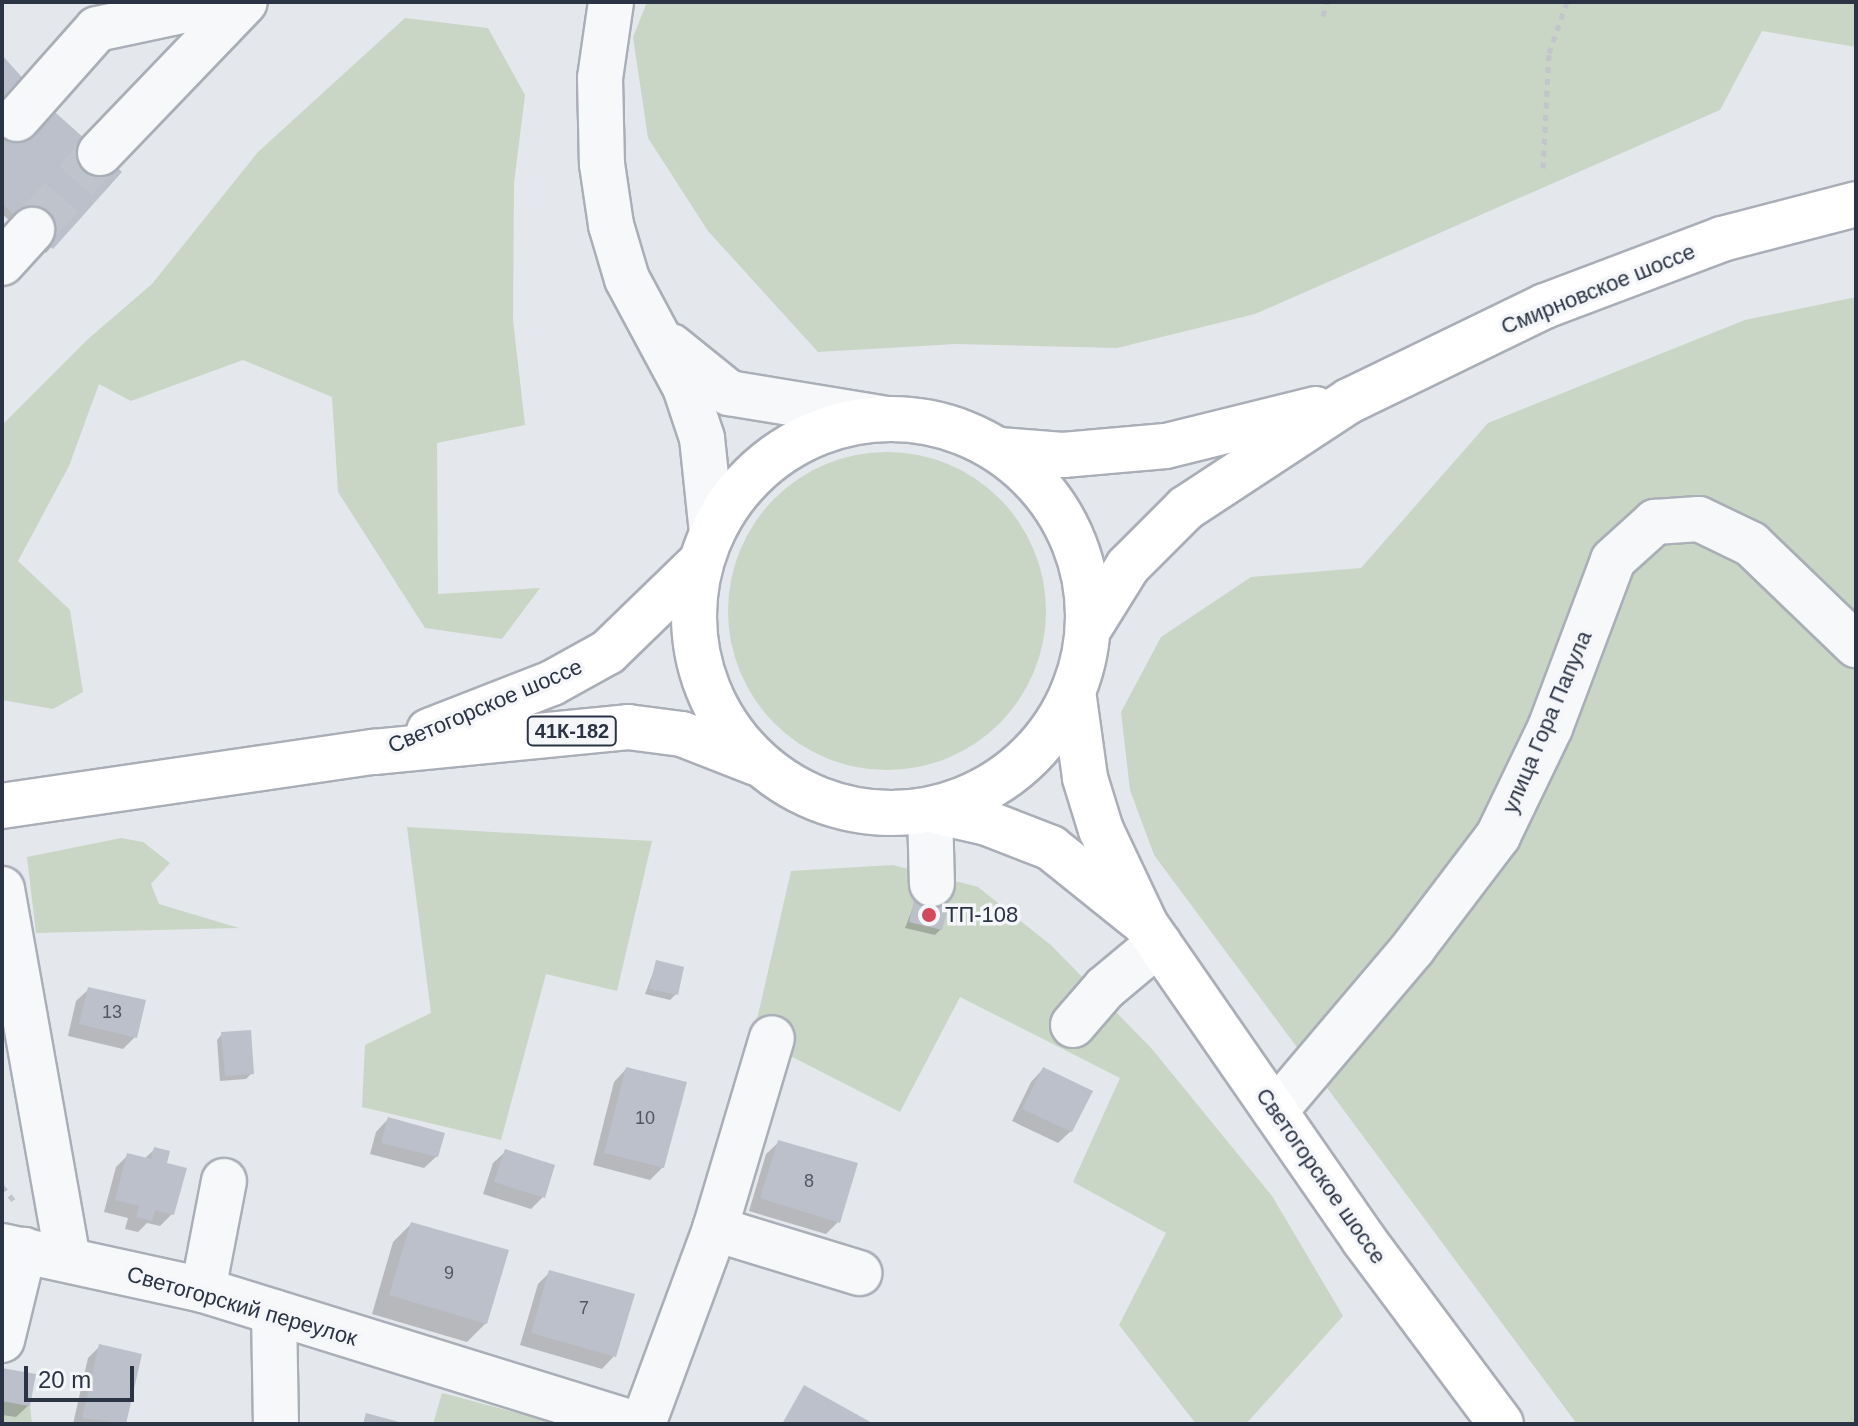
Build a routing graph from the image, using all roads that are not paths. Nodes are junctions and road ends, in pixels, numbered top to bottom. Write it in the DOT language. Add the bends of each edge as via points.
graph roads {
  1 [pos="224,2"];
  2 [pos="245,2"];
  3 [pos="611,2"];
  4 [pos="17,119"];
  5 [pos="100,153"];
  6 [pos="1856,204"];
  7 [pos="32,230"];
  8 [pos="2,263"];
  9 [pos="648,325"];
  10 [pos="1349,401"];
  11 [pos="882,418"];
  12 [pos="999,450"];
  13 [pos="706,548"];
  14 [pos="1088,630"];
  15 [pos="1856,645"];
  16 [pos="1073,691"];
  17 [pos="374,752"];
  18 [pos="763,766"];
  19 [pos="2,806"];
  20 [pos="930,810"];
  21 [pos="932,884"];
  22 [pos="2,889"];
  23 [pos="1153,934"];
  24 [pos="1073,1025"];
  25 [pos="772,1038"];
  26 [pos="1275,1111"];
  27 [pos="224,1181"];
  28 [pos="715,1229"];
  29 [pos="13,1248"];
  30 [pos="68,1259"];
  31 [pos="859,1273"];
  32 [pos="203,1290"];
  33 [pos="274,1312"];
  34 [pos="2,1340"];
  35 [pos="634,1423"];
  36 [pos="276,1424"];
  37 [pos="1501,1424"];
  1 -- 4 [label="street" via="97,29"];
  2 -- 5 [label="street"];
  3 -- 9 [label="street" via="600,78 602,164 619,252"];
  6 -- 10 [label="main road, Смирновское шоссе" via="1722,239 1545,306"];
  7 -- 8 [label="street"];
  9 -- 11 [label="street" via="729,393"];
  9 -- 13 [label="street" via="685,387 702,438"];
  10 -- 12 [label="main road, Смирновское шоссе" via="1166,446 1063,455"];
  10 -- 14 [label="main road, Смирновское шоссе" via="1186,508 1128,566"];
  11 -- 12 [label="main road" via="943,425"];
  11 -- 13 [label="main road" via="822,431 768,461 745,482"];
  12 -- 14 [label="main road" via="1026,472 1068,528 1085,583"];
  13 -- 17 [label="main road, Светогорское шоссе / 41К-182" via="608,652 552,683"];
  13 -- 18 [label="main road" via="694,623 705,682 739,742"];
  14 -- 16 [label="main road"];
  15 -- 26 [label="street, улица Гора Папула" via="1751,544 1699,519 1655,522 1613,560 1550,728 1498,836 1413,948"];
  16 -- 20 [label="main road" via="1059,719 1017,767 962,801"];
  16 -- 23 [label="main road, Светогорское шоссе" via="1085,778 1101,830"];
  17 -- 18 [label="main road, Светогорское шоссе / 41К-182" via="628,727 682,734"];
  17 -- 19 [label="main road, Светогорское шоссе / 41К-182"];
  18 -- 20 [label="main road" via="823,801 856,810"];
  20 -- 21 [label="street"];
  20 -- 23 [label="main road, Светогорское шоссе" via="987,823 1051,848"];
  22 -- 30 [label="street"];
  23 -- 24 [label="street"];
  23 -- 26 [label="main road, Светогорское шоссе"];
  25 -- 28 [label="street"];
  26 -- 37 [label="main road, Светогорское шоссе"];
  27 -- 32 [label="street"];
  28 -- 31 [label="street"];
  28 -- 35 [label="street"];
  29 -- 30 [label="street, Светогорский переулок"];
  29 -- 34 [label="street"];
  30 -- 32 [label="street, Светогорский переулок"];
  32 -- 33 [label="street, Светогорский переулок"];
  33 -- 35 [label="street, Светогорский переулок"];
  33 -- 36 [label="street"];
}
